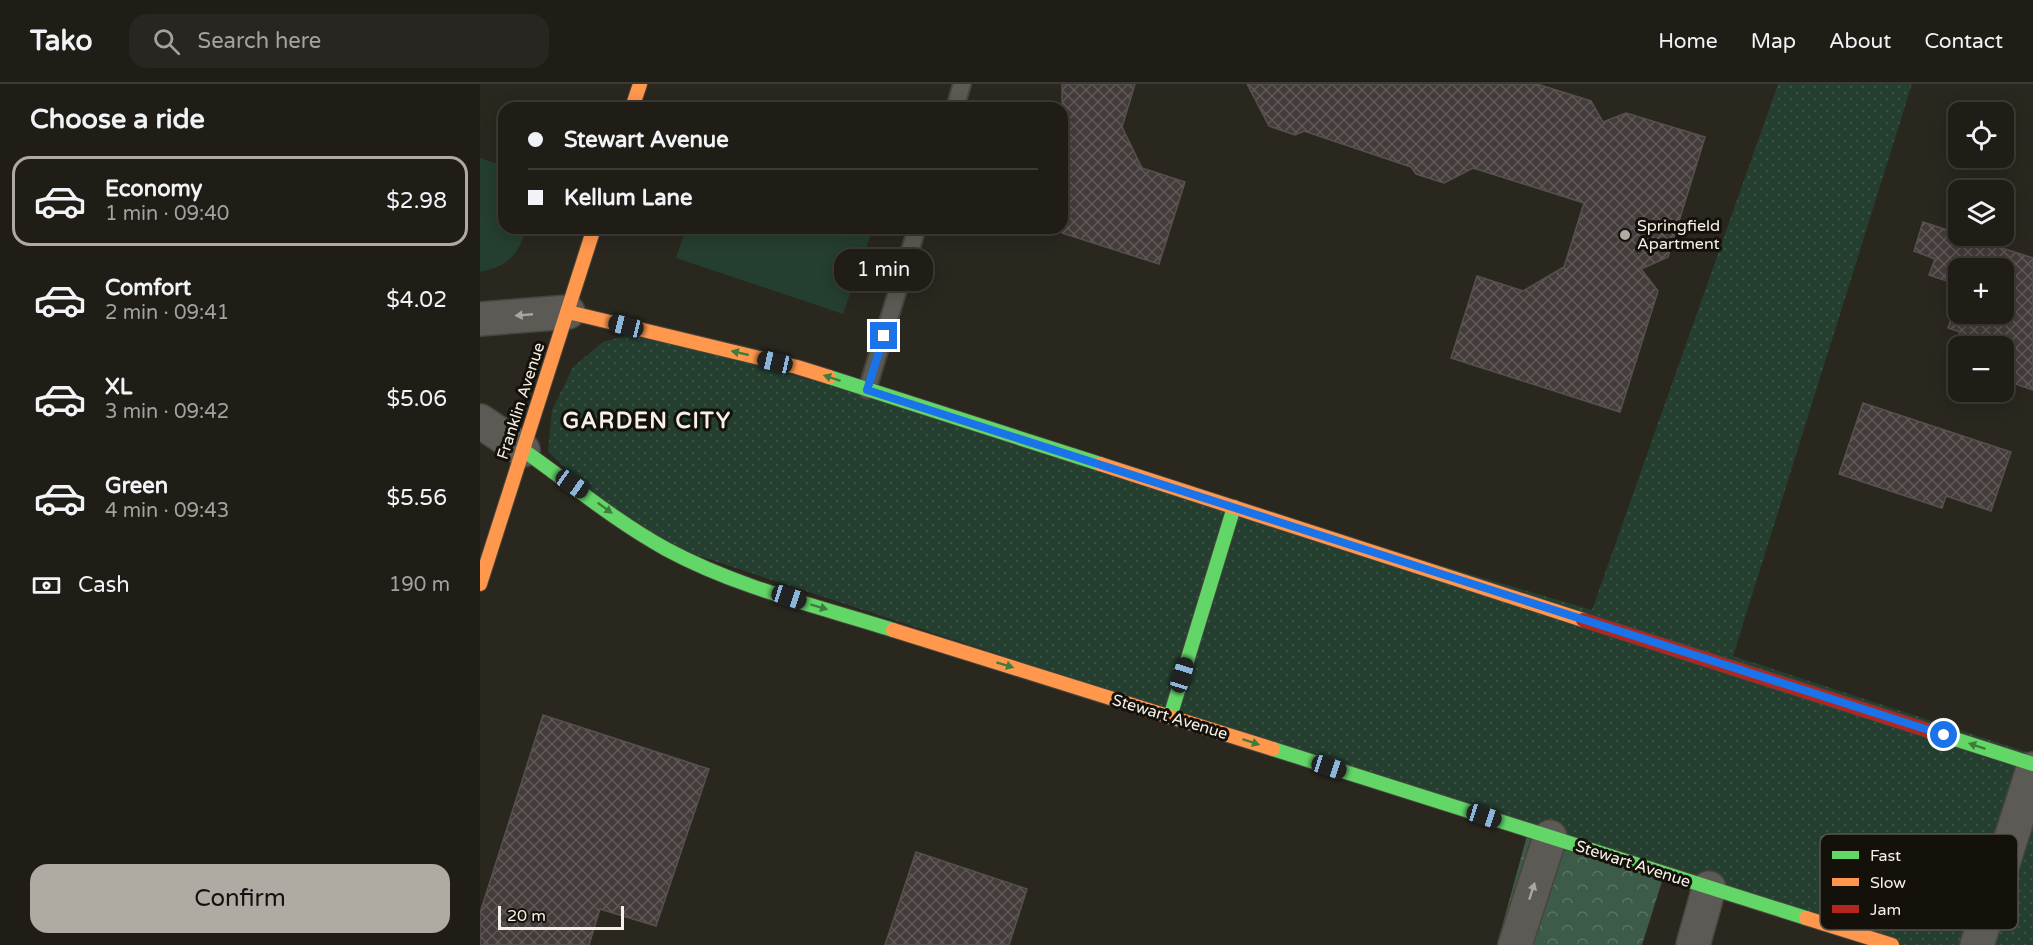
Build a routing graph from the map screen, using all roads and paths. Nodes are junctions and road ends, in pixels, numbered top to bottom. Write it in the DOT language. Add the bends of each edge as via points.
graph roads {
  1 [pos="640,84"];
  2 [pos="962,84"];
  3 [pos="634,102"];
  4 [pos="957,102"];
  5 [pos="592,234"];
  6 [pos="915,234"];
  7 [pos="568,312"];
  8 [pos="480,319"];
  9 [pos="867,390"];
  10 [pos="480,421"];
  11 [pos="523,450"];
  12 [pos="1234,507"];
  13 [pos="480,584"];
  14 [pos="1170,717"];
  15 [pos="2033,764"];
  16 [pos="2033,769"];
  17 [pos="2012,834"];
  18 [pos="1550,837"];
  19 [pos="1709,888"];
  20 [pos="1820,923"];
  21 [pos="1844,930"];
  22 [pos="1982,930"];
  23 [pos="1515,945"];
  24 [pos="1693,945"];
  25 [pos="1892,945"];
  26 [pos="1977,945"];
  1 -- 3 [label="main road"];
  2 -- 4 [label="lane"];
  5 -- 7 [label="main road, Franklin Avenue"];
  6 -- 9 [label="lane"];
  7 -- 8 [label="street, one-way"];
  9 -- 7 [label="main road, one-way" via="797,367"];
  7 -- 11 [label="main road, Franklin Avenue"];
  9 -- 12 [label="main road"];
  10 -- 11 [label="street, Stewart Avenue"];
  11 -- 13 [label="main road, Franklin Avenue"];
  11 -- 14 [label="main road, Stewart Avenue, one-way" via="645,537 730,578"];
  12 -- 14 [label="main road"];
  15 -- 12 [label="main road, one-way"];
  14 -- 18 [label="main road, Stewart Avenue, one-way"];
  16 -- 17 [label="street"];
  18 -- 19 [label="main road, Stewart Avenue"];
  23 -- 18 [label="street, one-way"];
  19 -- 20 [label="main road, Stewart Avenue"];
  19 -- 24 [label="street"];
  21 -- 25 [label="main road, Stewart Avenue"];
  22 -- 26 [label="street"];
}
